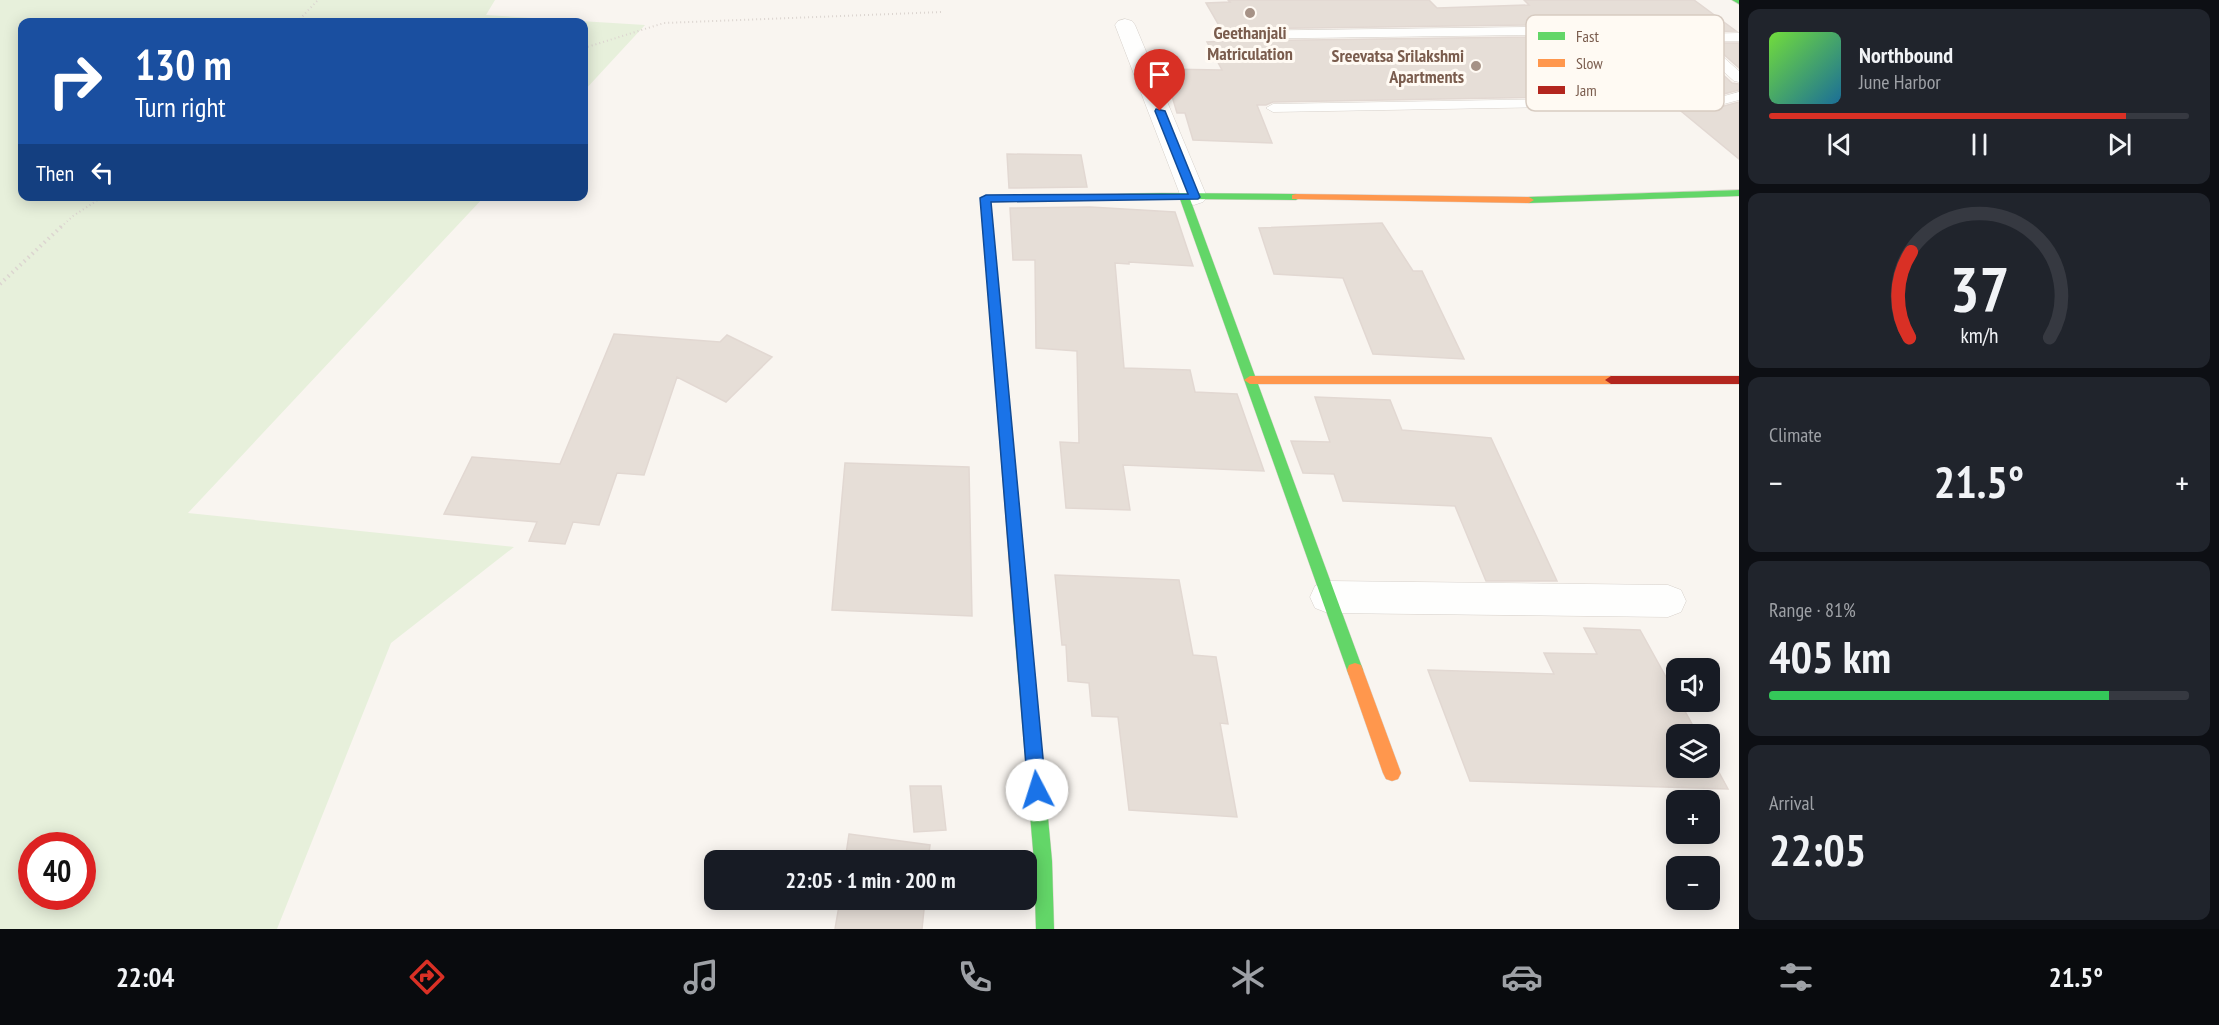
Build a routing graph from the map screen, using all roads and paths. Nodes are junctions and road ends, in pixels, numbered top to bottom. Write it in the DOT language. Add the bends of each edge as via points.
graph roads {
  1 [pos="318,0"];
  2 [pos="942,12"];
  3 [pos="301,18"];
  4 [pos="1125,26"];
  5 [pos="1526,30"];
  6 [pos="1240,34"];
  7 [pos="1724,37"];
  8 [pos="1739,37"];
  9 [pos="588,47"];
  10 [pos="1724,65"];
  11 [pos="1739,78"];
  12 [pos="1739,96"];
  13 [pos="1724,100"];
  14 [pos="1526,104"];
  15 [pos="1273,108"];
  16 [pos="1739,193"];
  17 [pos="1189,197"];
  18 [pos="96,201"];
  19 [pos="0,284"];
  20 [pos="1250,380"];
  21 [pos="1739,380"];
  22 [pos="1328,597"];
  23 [pos="1668,601"];
  24 [pos="1392,773"];
  25 [pos="1046,929"];
  1 -- 3 [label="path"];
  2 -- 9 [label="path" via="664,23"];
  4 -- 17 [label="street"];
  5 -- 6 [label="lane"];
  7 -- 8 [label="lane"];
  10 -- 11 [label="lane"];
  12 -- 13 [label="lane"];
  14 -- 15 [label="lane"];
  16 -- 17 [label="street" via="1574,200"];
  17 -- 20 [label="street"];
  17 -- 25 [label="street" via="986,198"];
  18 -- 19 [label="path" via="73,216"];
  20 -- 21 [label="street"];
  20 -- 22 [label="street"];
  22 -- 23 [label="street"];
  22 -- 24 [label="street"];
}
